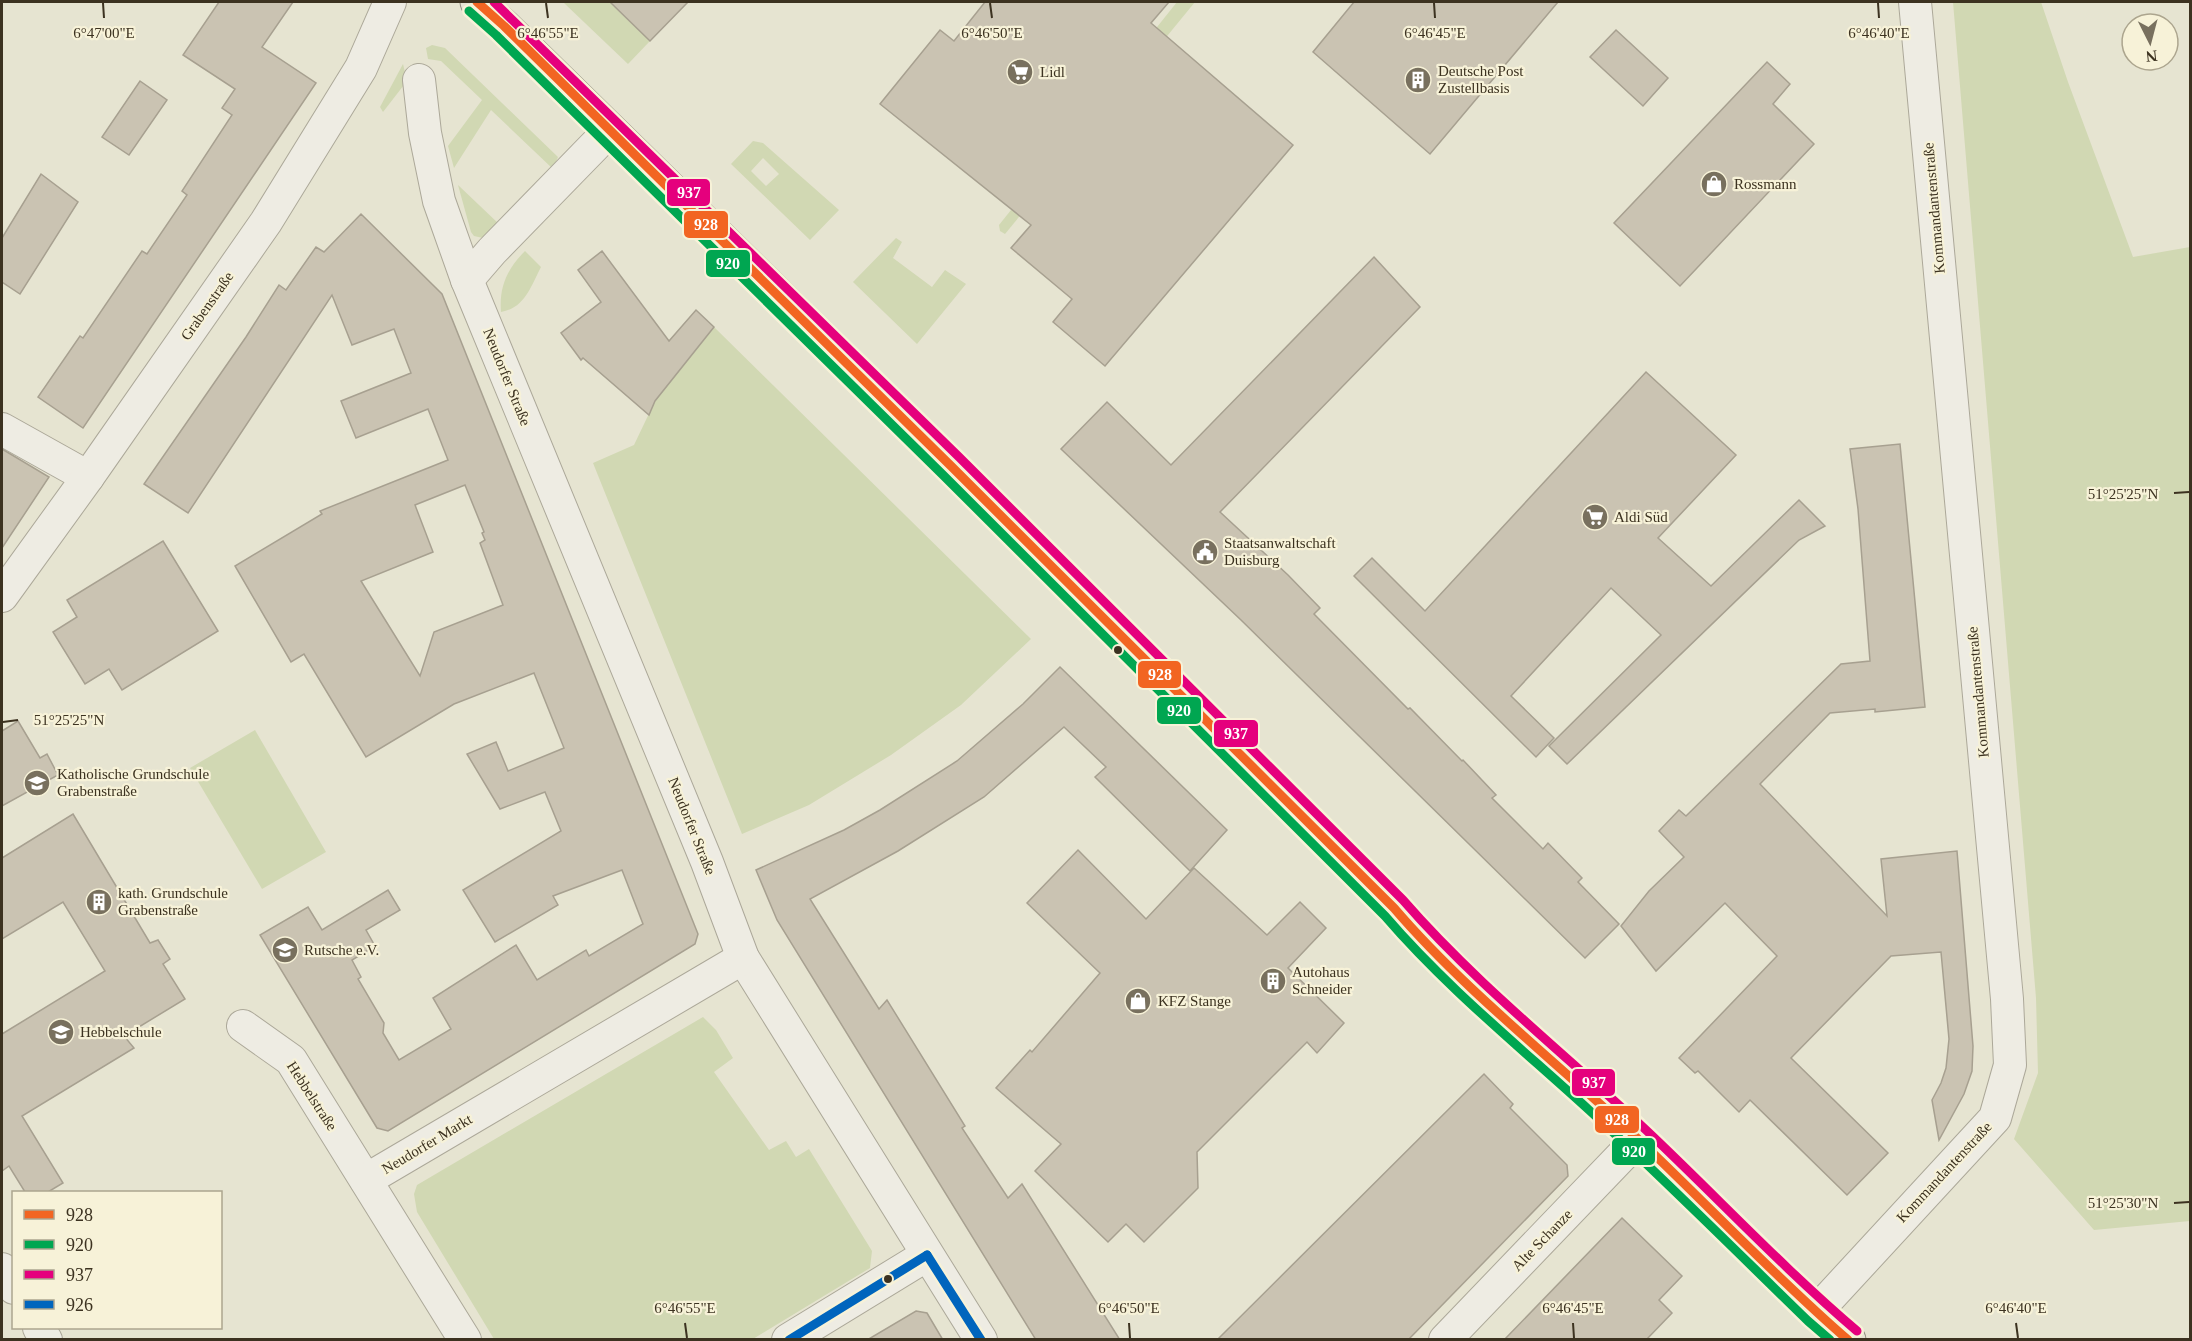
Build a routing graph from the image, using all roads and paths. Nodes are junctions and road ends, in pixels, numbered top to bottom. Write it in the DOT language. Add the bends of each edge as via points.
graph roads {
  1 [pos="390,2"];
  2 [pos="477,2"];
  3 [pos="1915,2"];
  4 [pos="418,80"];
  5 [pos="610,130"];
  6 [pos="467,280"];
  7 [pos="2,429"];
  8 [pos="88,477"];
  9 [pos="2,596"];
  10 [pos="743,958"];
  11 [pos="243,1026"];
  12 [pos="1638,1139"];
  13 [pos="366,1180"];
  14 [pos="927,1255"];
  15 [pos="2,1269"];
  16 [pos="12,1285"];
  17 [pos="1816,1312"];
  18 [pos="465,1340"];
  19 [pos="788,1340"];
  20 [pos="981,1340"];
  21 [pos="1445,1340"];
  22 [pos="1849,1340"];
  1 -- 8 [label="street, Grabenstraße" via="361,68 266,222"];
  2 -- 5 [label="main road"];
  3 -- 17 [label="street, Kommandantenstraße" via="2010,1065 1995,1118"];
  4 -- 6 [label="street, Neudorfer Straße" via="439,201"];
  5 -- 6 [label="street"];
  5 -- 12 [label="main road" via="1184,696 1412,929"];
  6 -- 10 [label="street, Neudorfer Straße"];
  7 -- 8 [label="street"];
  8 -- 9 [label="street, Grabenstraße"];
  10 -- 13 [label="street, Neudorfer Markt"];
  10 -- 14 [label="street, Neudorfer Straße"];
  11 -- 13 [label="street, Hebbelstraße" via="291,1060"];
  12 -- 17 [label="main road"];
  12 -- 21 [label="street, Alte Schanze"];
  13 -- 18 [label="street, Neudorfer Markt"];
  14 -- 19 [label="street"];
  14 -- 20 [label="street, Neudorfer Straße"];
  15 -- 16 [label="street"];
  17 -- 22 [label="main road"];
}
